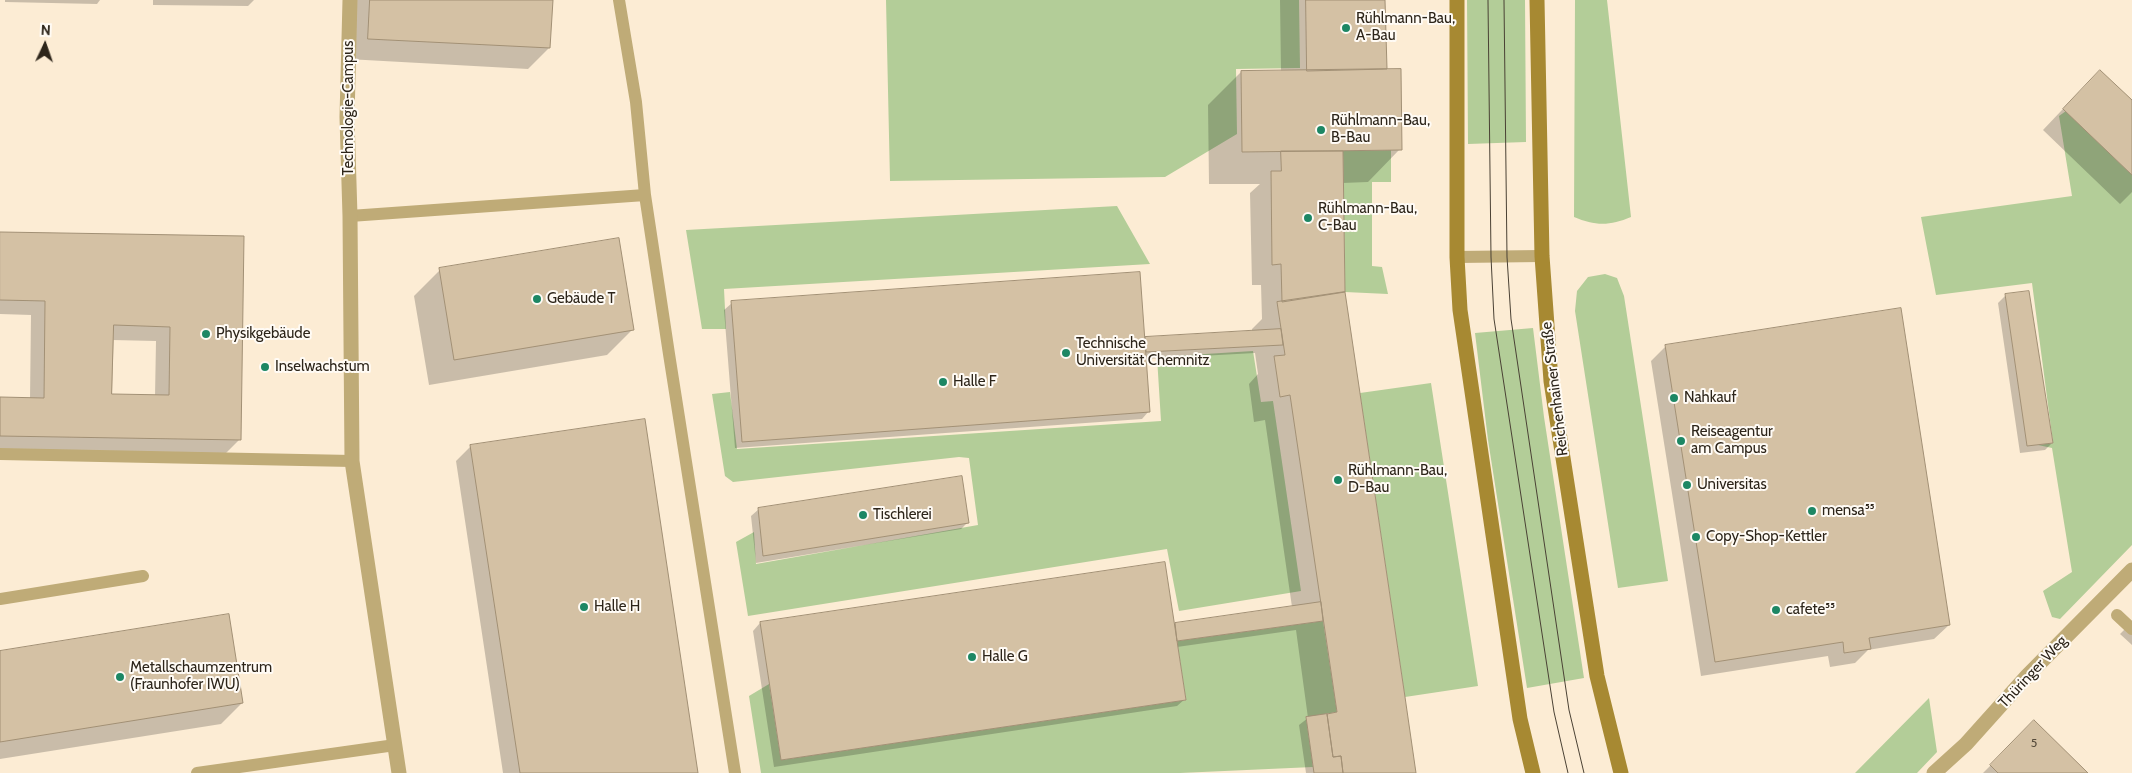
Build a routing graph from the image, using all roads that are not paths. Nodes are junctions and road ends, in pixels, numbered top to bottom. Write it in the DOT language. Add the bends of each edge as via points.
graph roads {
  1 [pos="350,0"];
  2 [pos="619,0"];
  3 [pos="1457,0"];
  4 [pos="1537,0"];
  5 [pos="646,195"];
  6 [pos="350,216"];
  7 [pos="1542,256"];
  8 [pos="1457,257"];
  9 [pos="0,454"];
  10 [pos="352,461"];
  11 [pos="2132,570"];
  12 [pos="143,576"];
  13 [pos="0,599"];
  14 [pos="2117,615"];
  15 [pos="2132,629"];
  16 [pos="395,745"];
  17 [pos="197,773"];
  18 [pos="399,773"];
  19 [pos="735,773"];
  20 [pos="1533,773"];
  21 [pos="1621,773"];
  22 [pos="1934,773"];
  1 -- 6 [label="street, Technologie-Campus" via="347,117"];
  2 -- 5 [label="lane" via="636,102"];
  3 -- 8 [label="street"];
  4 -- 7 [label="street, Reichenhainer Straße"];
  5 -- 6 [label="lane"];
  5 -- 19 [label="lane"];
  6 -- 10 [label="street, Technologie-Campus"];
  7 -- 8 [label="lane"];
  7 -- 21 [label="street, Reichenhainer Straße" via="1551,381 1585,608 1597,676"];
  8 -- 20 [label="street" via="1460,310 1506,628 1520,719"];
  9 -- 10 [label="lane"];
  10 -- 16 [label="street, Technologie-Campus"];
  11 -- 22 [label="street, Thüringer Weg" via="2027,676 1966,744"];
  12 -- 13 [label="lane"];
  14 -- 15 [label="lane"];
  16 -- 17 [label="lane"];
  16 -- 18 [label="street, Technologie-Campus"];
}
